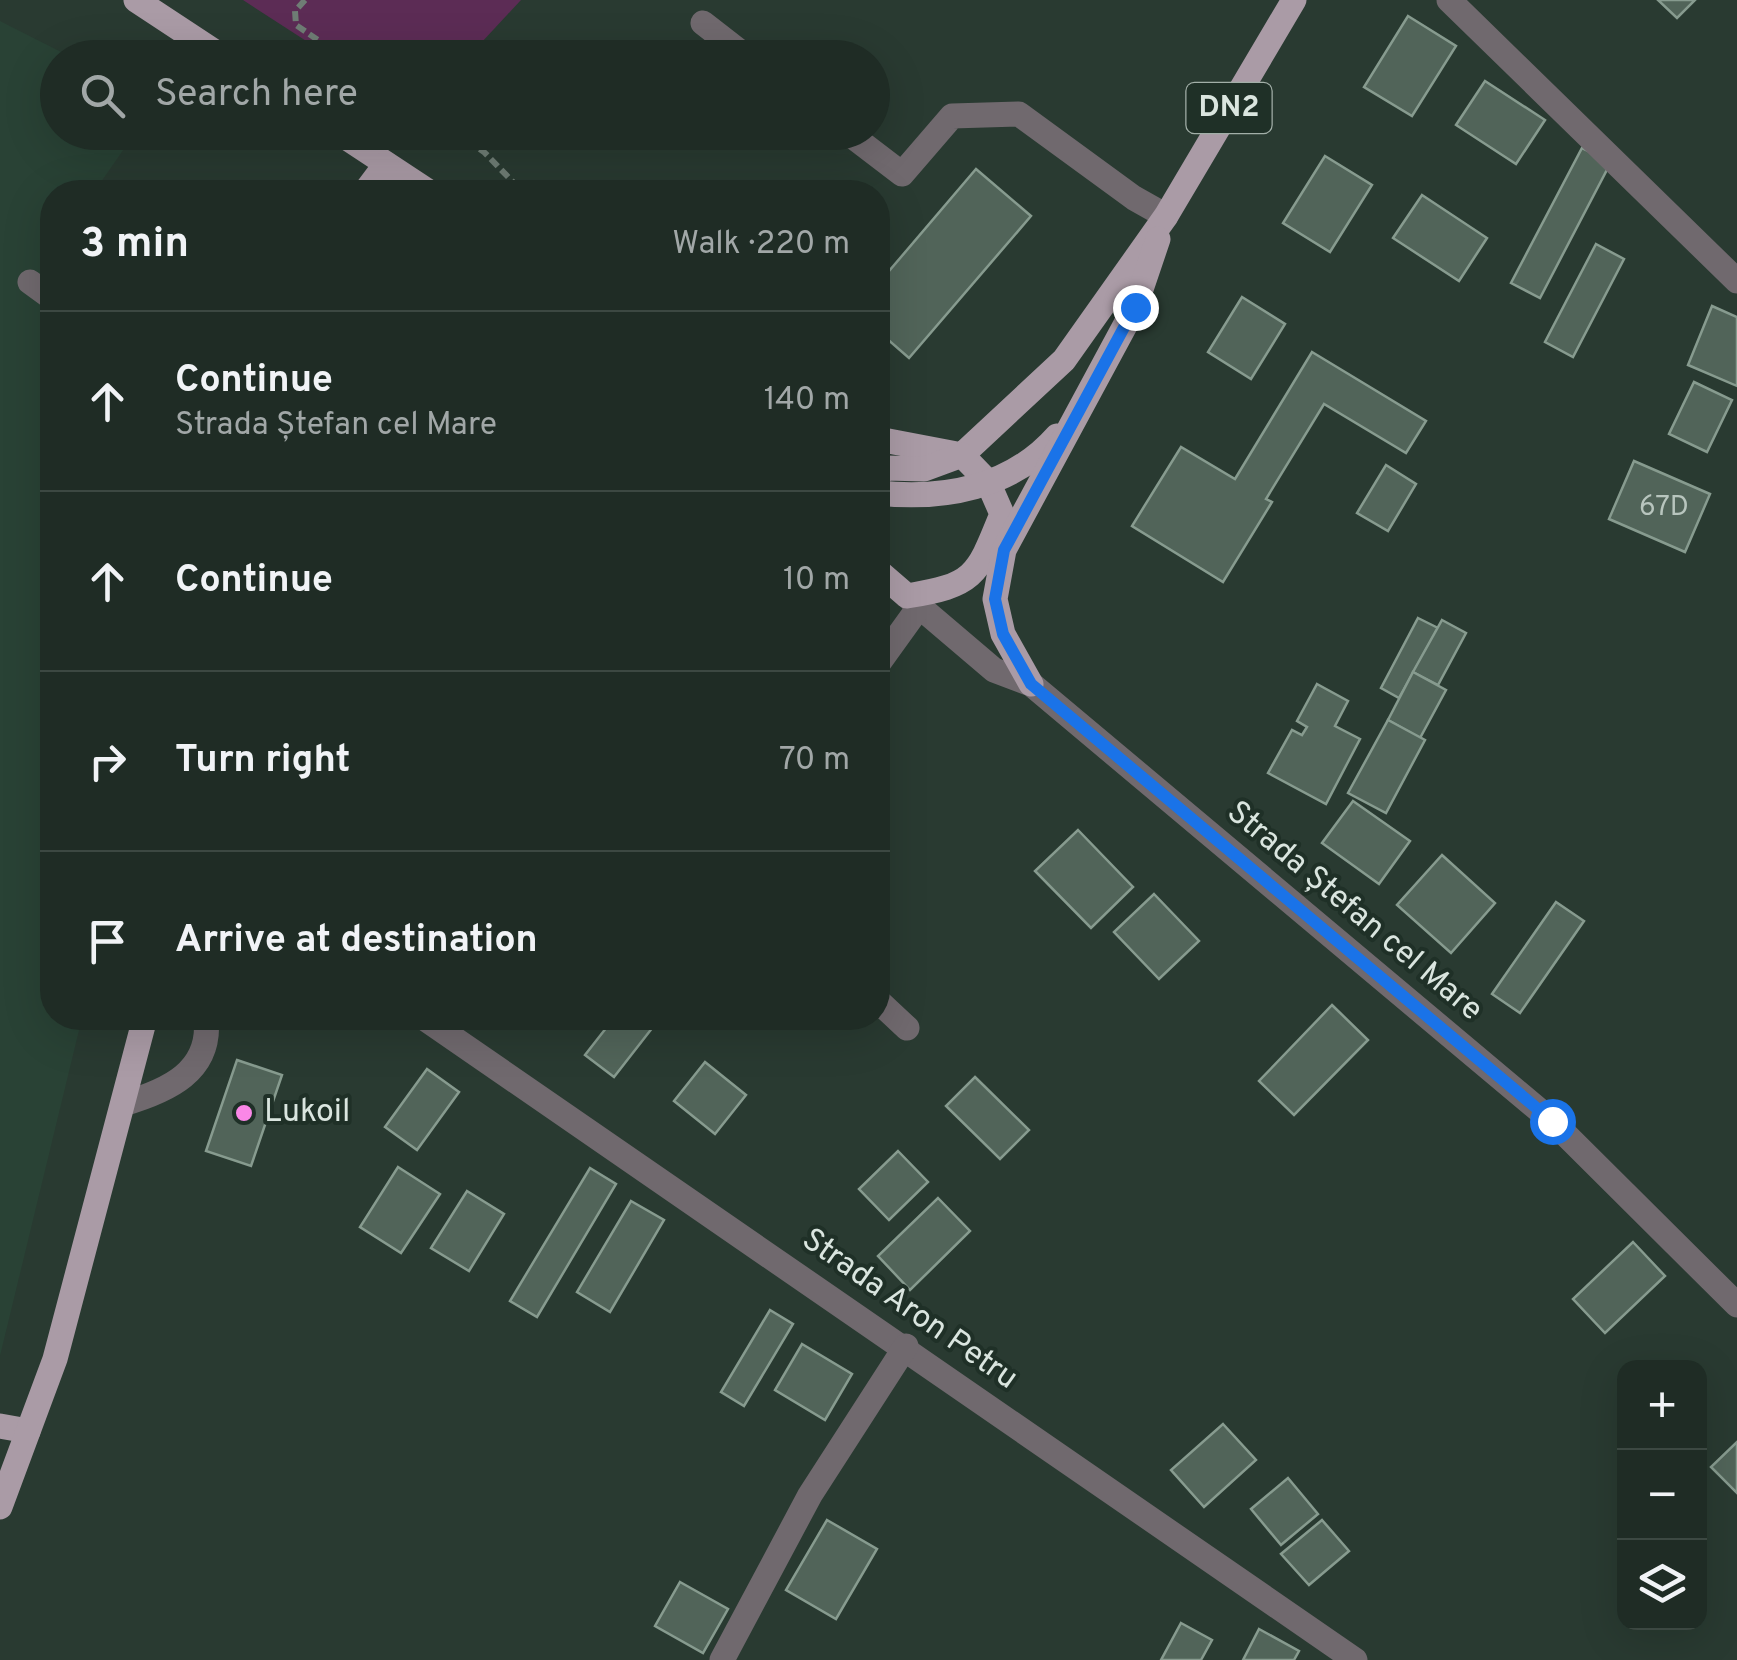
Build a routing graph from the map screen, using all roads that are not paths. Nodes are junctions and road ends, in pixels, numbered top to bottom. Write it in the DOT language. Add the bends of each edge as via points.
graph roads {
  1 [pos="136,0"];
  2 [pos="1294,0"];
  3 [pos="1450,0"];
  4 [pos="703,24"];
  5 [pos="197,40"];
  6 [pos="724,40"];
  7 [pos="365,150"];
  8 [pos="871,150"];
  9 [pos="386,164"];
  10 [pos="374,180"];
  11 [pos="411,180"];
  12 [pos="1166,216"];
  13 [pos="1737,281"];
  14 [pos="30,282"];
  15 [pos="40,289"];
  16 [pos="1083,406"];
  17 [pos="890,441"];
  18 [pos="962,455"];
  19 [pos="890,468"];
  20 [pos="988,482"];
  21 [pos="890,494"];
  22 [pos="1004,550"];
  23 [pos="980,570"];
  24 [pos="890,582"];
  25 [pos="913,602"];
  26 [pos="890,643"];
  27 [pos="1031,684"];
  28 [pos="890,1012"];
  29 [pos="907,1028"];
  30 [pos="142,1030"];
  31 [pos="207,1030"];
  32 [pos="442,1030"];
  33 [pos="123,1104"];
  34 [pos="1737,1305"];
  35 [pos="906,1346"];
  36 [pos="0,1426"];
  37 [pos="28,1431"];
  38 [pos="0,1507"];
  39 [pos="722,1660"];
  40 [pos="1355,1660"];
  1 -- 5 [label="main road"];
  2 -- 12 [label="main road, DN2"];
  3 -- 13 [label="street"];
  4 -- 6 [label="street"];
  7 -- 9 [label="main road"];
  8 -- 12 [label="street" via="902,174 952,116 1019,114"];
  9 -- 10 [label="main road"];
  9 -- 11 [label="main road"];
  12 -- 16 [label="main road, DN2" via="1135,307"];
  12 -- 18 [label="main road, DN2" via="1064,360"];
  14 -- 15 [label="street"];
  16 -- 20 [label="main road, DN2" via="1043,451"];
  16 -- 22 [label="main road"];
  17 -- 18 [label="main road"];
  18 -- 19 [label="main road" via="924,469"];
  18 -- 20 [label="main road"];
  20 -- 21 [label="main road, DN2" via="965,491"];
  20 -- 23 [label="main road" via="1002,514"];
  22 -- 23 [label="main road"];
  22 -- 27 [label="main road" via="995,599 1003,634"];
  23 -- 25 [label="main road"];
  24 -- 25 [label="main road"];
  25 -- 26 [label="street"];
  25 -- 27 [label="street, Strada Ștefan cel Mare" via="994,670"];
  27 -- 34 [label="street, Strada Ștefan cel Mare" via="1552,1121"];
  28 -- 29 [label="street"];
  30 -- 33 [label="main road"];
  31 -- 33 [label="street" via="201,1056 185,1078 166,1092"];
  32 -- 35 [label="street, Strada Aron Petru"];
  33 -- 37 [label="main road"];
  35 -- 39 [label="street" via="810,1495"];
  35 -- 40 [label="street, Strada Aron Petru"];
  36 -- 37 [label="main road"];
  37 -- 38 [label="main road"];
}
